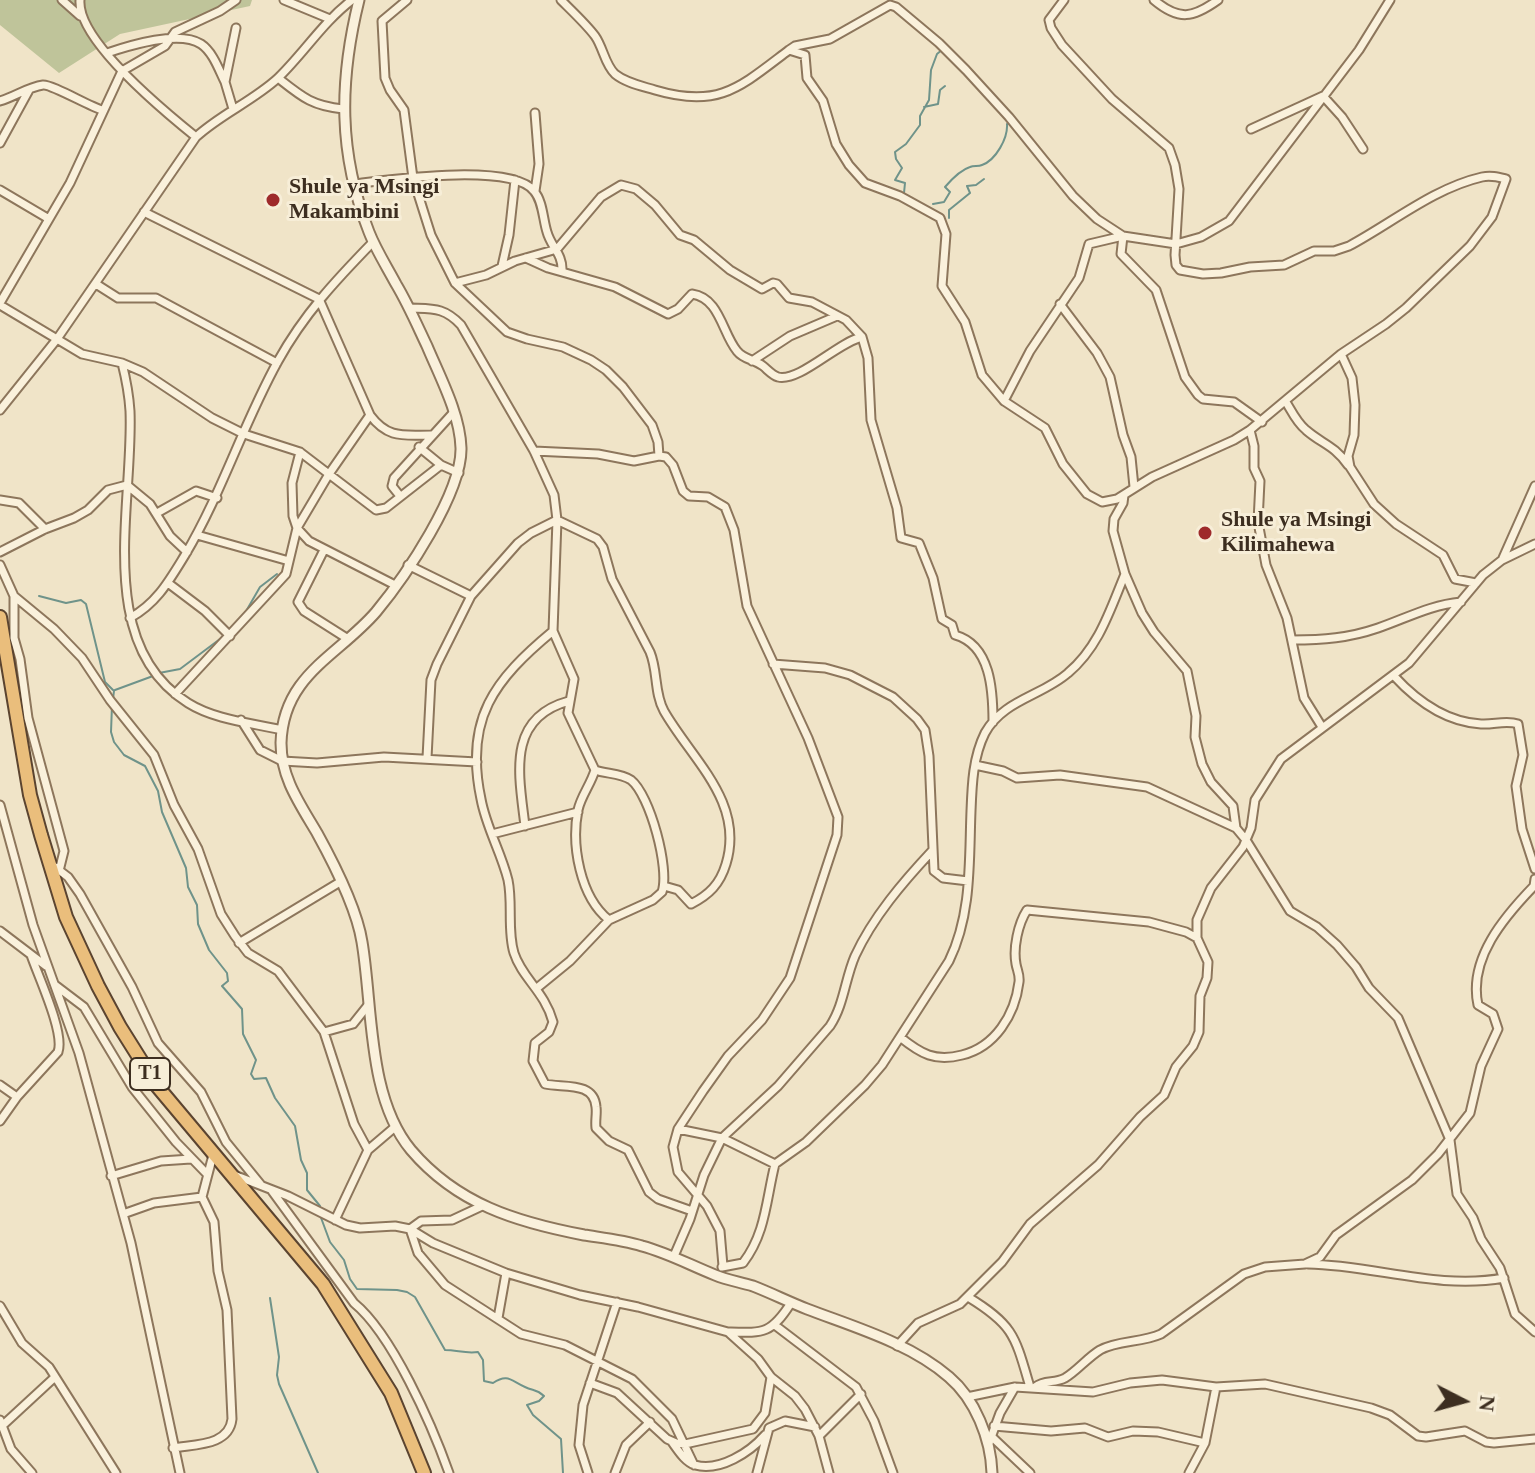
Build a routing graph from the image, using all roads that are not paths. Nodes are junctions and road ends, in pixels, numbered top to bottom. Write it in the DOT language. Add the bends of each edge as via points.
graph roads {
  1 [pos="62,0"];
  2 [pos="80,0"];
  3 [pos="236,0"];
  4 [pos="284,0"];
  5 [pos="352,0"];
  6 [pos="359,0"];
  7 [pos="407,0"];
  8 [pos="561,0"];
  9 [pos="1064,0"];
  10 [pos="1154,0"];
  11 [pos="1218,0"];
  12 [pos="1390,0"];
  13 [pos="82,18"];
  14 [pos="330,19"];
  15 [pos="236,28"];
  16 [pos="169,41"];
  17 [pos="789,50"];
  18 [pos="107,53"];
  19 [pos="122,71"];
  20 [pos="278,78"];
  21 [pos="225,82"];
  22 [pos="29,90"];
  23 [pos="1323,96"];
  24 [pos="0,101"];
  25 [pos="233,109"];
  26 [pos="343,109"];
  27 [pos="102,110"];
  28 [pos="535,113"];
  29 [pos="1251,129"];
  30 [pos="196,137"];
  31 [pos="0,143"];
  32 [pos="1363,149"];
  33 [pos="413,178"];
  34 [pos="515,180"];
  35 [pos="353,184"];
  36 [pos="0,190"];
  37 [pos="535,191"];
  38 [pos="144,212"];
  39 [pos="49,219"];
  40 [pos="1123,236"];
  41 [pos="373,242"];
  42 [pos="1176,244"];
  43 [pos="557,249"];
  44 [pos="525,258"];
  45 [pos="502,266"];
  46 [pos="562,271"];
  47 [pos="455,283"];
  48 [pos="96,284"];
  49 [pos="319,299"];
  50 [pos="0,304"];
  51 [pos="1060,304"];
  52 [pos="410,308"];
  53 [pos="837,316"];
  54 [pos="862,337"];
  55 [pos="57,339"];
  56 [pos="1341,354"];
  57 [pos="752,361"];
  58 [pos="122,363"];
  59 [pos="277,363"];
  60 [pos="1004,401"];
  61 [pos="1286,402"];
  62 [pos="0,410"];
  63 [pos="453,413"];
  64 [pos="370,415"];
  65 [pos="1262,422"];
  66 [pos="1250,430"];
  67 [pos="244,434"];
  68 [pos="431,435"];
  69 [pos="419,447"];
  70 [pos="534,451"];
  71 [pos="300,452"];
  72 [pos="659,456"];
  73 [pos="441,465"];
  74 [pos="1350,467"];
  75 [pos="459,473"];
  76 [pos="329,474"];
  77 [pos="127,485"];
  78 [pos="1535,486"];
  79 [pos="1134,487"];
  80 [pos="1124,495"];
  81 [pos="400,496"];
  82 [pos="217,498"];
  83 [pos="0,500"];
  84 [pos="157,513"];
  85 [pos="557,520"];
  86 [pos="297,528"];
  87 [pos="45,529"];
  88 [pos="197,535"];
  89 [pos="1535,544"];
  90 [pos="324,550"];
  91 [pos="0,552"];
  92 [pos="187,552"];
  93 [pos="1502,560"];
  94 [pos="289,561"];
  95 [pos="0,565"];
  96 [pos="408,565"];
  97 [pos="1125,574"];
  98 [pos="168,583"];
  99 [pos="1476,583"];
  100 [pos="395,585"];
  101 [pos="14,596"];
  102 [pos="471,596"];
  103 [pos="1461,602"];
  104 [pos="0,617"];
  105 [pos="130,618"];
  106 [pos="553,631"];
  107 [pos="230,636"];
  108 [pos="348,639"];
  109 [pos="1292,640"];
  110 [pos="773,664"];
  111 [pos="1394,676"];
  112 [pos="175,694"];
  113 [pos="569,701"];
  114 [pos="241,720"];
  115 [pos="993,722"];
  116 [pos="1322,727"];
  117 [pos="282,730"];
  118 [pos="427,758"];
  119 [pos="282,761"];
  120 [pos="477,762"];
  121 [pos="975,765"];
  122 [pos="595,770"];
  123 [pos="0,805"];
  124 [pos="578,812"];
  125 [pos="525,826"];
  126 [pos="1236,828"];
  127 [pos="3,833"];
  128 [pos="492,834"];
  129 [pos="1246,840"];
  130 [pos="932,851"];
  131 [pos="54,867"];
  132 [pos="1535,869"];
  133 [pos="1535,879"];
  134 [pos="968,881"];
  135 [pos="340,882"];
  136 [pos="664,886"];
  137 [pos="609,920"];
  138 [pos="0,931"];
  139 [pos="1197,938"];
  140 [pos="239,943"];
  141 [pos="31,955"];
  142 [pos="47,966"];
  143 [pos="53,983"];
  144 [pos="537,988"];
  145 [pos="369,1004"];
  146 [pos="353,1024"];
  147 [pos="324,1032"];
  148 [pos="374,1037"];
  149 [pos="900,1037"];
  150 [pos="0,1085"];
  151 [pos="17,1097"];
  152 [pos="0,1121"];
  153 [pos="395,1127"];
  154 [pos="678,1129"];
  155 [pos="722,1138"];
  156 [pos="1450,1140"];
  157 [pos="368,1150"];
  158 [pos="213,1155"];
  159 [pos="191,1159"];
  160 [pos="775,1164"];
  161 [pos="207,1174"];
  162 [pos="231,1174"];
  163 [pos="111,1176"];
  164 [pos="267,1188"];
  165 [pos="698,1192"];
  166 [pos="202,1197"];
  167 [pos="482,1206"];
  168 [pos="692,1211"];
  169 [pos="123,1214"];
  170 [pos="335,1220"];
  171 [pos="410,1229"];
  172 [pos="674,1256"];
  173 [pos="1305,1264"];
  174 [pos="723,1266"];
  175 [pos="506,1273"];
  176 [pos="717,1276"];
  177 [pos="1504,1278"];
  178 [pos="968,1297"];
  179 [pos="617,1302"];
  180 [pos="791,1303"];
  181 [pos="0,1306"];
  182 [pos="498,1318"];
  183 [pos="776,1326"];
  184 [pos="728,1332"];
  185 [pos="1535,1332"];
  186 [pos="897,1346"];
  187 [pos="598,1362"];
  188 [pos="55,1377"];
  189 [pos="771,1377"];
  190 [pos="590,1383"];
  191 [pos="1015,1387"];
  192 [pos="1033,1387"];
  193 [pos="1216,1387"];
  194 [pos="861,1394"];
  195 [pos="967,1397"];
  196 [pos="650,1422"];
  197 [pos="1,1423"];
  198 [pos="994,1426"];
  199 [pos="815,1427"];
  200 [pos="765,1435"];
  201 [pos="819,1436"];
  202 [pos="1535,1439"];
  203 [pos="989,1441"];
  204 [pos="672,1442"];
  205 [pos="1205,1443"];
  206 [pos="685,1444"];
  207 [pos="173,1448"];
  208 [pos="694,1465"];
  209 [pos="32,1473"];
  210 [pos="116,1473"];
  211 [pos="180,1473"];
  212 [pos="424,1473"];
  213 [pos="449,1473"];
  214 [pos="588,1473"];
  215 [pos="615,1473"];
  216 [pos="757,1473"];
  217 [pos="829,1473"];
  218 [pos="893,1473"];
  219 [pos="992,1473"];
  220 [pos="1030,1473"];
  221 [pos="1189,1473"];
  1 -- 13 [label="street"];
  2 -- 13 [label="street"];
  3 -- 16 [label="street" via="175,32"];
  4 -- 14 [label="street"];
  5 -- 14 [label="street"];
  6 -- 26 [label="street" via="349,39"];
  7 -- 33 [label="street" via="384,18 381,29 385,78 404,110"];
  8 -- 17 [label="street" via="592,31 615,73 670,94 721,95"];
  9 -- 42 [label="street" via="1049,20 1062,45 1172,156 1179,189"];
  10 -- 11 [label="street" via="1189,16"];
  12 -- 23 [label="street"];
  13 -- 18 [label="street"];
  14 -- 20 [label="street"];
  15 -- 21 [label="street"];
  16 -- 18 [label="street" via="141,42"];
  16 -- 19 [label="street"];
  16 -- 21 [label="street" via="201,44"];
  17 -- 40 [label="street" via="830,39 890,5 896,7 966,70 1073,196"];
  17 -- 60 [label="street" via="805,55 807,78 823,101 836,144 859,177 940,218 946,234 942,286 965,322 982,375"];
  18 -- 19 [label="street"];
  19 -- 27 [label="street"];
  19 -- 30 [label="street"];
  20 -- 25 [label="street"];
  20 -- 26 [label="street" via="307,101"];
  21 -- 25 [label="street"];
  22 -- 24 [label="street"];
  22 -- 27 [label="street" via="49,86"];
  22 -- 31 [label="street"];
  23 -- 29 [label="street"];
  23 -- 32 [label="street"];
  23 -- 42 [label="street" via="1229,221"];
  25 -- 30 [label="street"];
  26 -- 35 [label="street"];
  27 -- 39 [label="street"];
  28 -- 37 [label="street"];
  30 -- 38 [label="street"];
  33 -- 34 [label="street" via="448,174"];
  33 -- 35 [label="street"];
  33 -- 47 [label="street" via="431,235"];
  34 -- 37 [label="street"];
  34 -- 45 [label="street"];
  35 -- 41 [label="street"];
  36 -- 39 [label="street"];
  37 -- 43 [label="street"];
  38 -- 48 [label="street"];
  38 -- 49 [label="street"];
  39 -- 50 [label="street"];
  40 -- 42 [label="street"];
  40 -- 51 [label="street" via="1089,244 1084,267"];
  40 -- 65 [label="street" via="1121,254 1156,290 1190,386 1203,399 1234,402"];
  41 -- 49 [label="street"];
  41 -- 52 [label="street"];
  42 -- 56 [label="street" via="1176,265 1191,273 1284,265 1314,251 1349,246 1446,191 1482,177 1506,179 1498,205 1478,237 1406,308"];
  43 -- 44 [label="street"];
  43 -- 46 [label="street"];
  43 -- 53 [label="street" via="601,197 629,186 680,235 745,280 762,289 777,284 786,296"];
  44 -- 45 [label="street"];
  44 -- 46 [label="street"];
  45 -- 47 [label="street"];
  46 -- 57 [label="street" via="615,287 668,314 692,294 699,295 722,320 738,353"];
  47 -- 72 [label="street" via="507,332 563,347 606,370 652,425"];
  48 -- 55 [label="street"];
  48 -- 59 [label="street" via="118,298 156,298"];
  49 -- 59 [label="street"];
  49 -- 64 [label="street"];
  50 -- 55 [label="street"];
  51 -- 60 [label="street"];
  51 -- 79 [label="street" via="1110,377"];
  52 -- 63 [label="street"];
  52 -- 70 [label="street" via="438,309 461,325"];
  53 -- 54 [label="street"];
  53 -- 57 [label="street" via="790,336"];
  54 -- 57 [label="street" via="790,376 774,375"];
  54 -- 115 [label="street" via="871,420 901,538 919,543 942,619 955,635 971,643 986,666 993,689"];
  55 -- 58 [label="street" via="82,354"];
  55 -- 62 [label="street"];
  56 -- 61 [label="street"];
  56 -- 74 [label="street" via="1352,378 1355,405"];
  58 -- 67 [label="street"];
  58 -- 77 [label="street" via="130,411"];
  59 -- 67 [label="street"];
  60 -- 80 [label="street" via="1040,423 1087,494 1102,502"];
  61 -- 65 [label="street"];
  61 -- 74 [label="street" via="1308,432 1335,449"];
  63 -- 68 [label="street"];
  63 -- 75 [label="street" via="461,442"];
  64 -- 68 [label="street" via="390,433"];
  64 -- 76 [label="street"];
  65 -- 66 [label="street"];
  66 -- 79 [label="street"];
  66 -- 109 [label="street" via="1260,481 1260,541"];
  67 -- 71 [label="street"];
  67 -- 82 [label="street"];
  68 -- 69 [label="street"];
  69 -- 73 [label="street"];
  69 -- 81 [label="street" via="392,482"];
  70 -- 72 [label="street" via="634,461"];
  70 -- 85 [label="street" via="554,495"];
  71 -- 76 [label="street"];
  71 -- 86 [label="street" via="292,483"];
  72 -- 110 [label="street" via="673,465 683,491 717,501 731,517 747,606"];
  73 -- 75 [label="street"];
  73 -- 81 [label="street"];
  74 -- 99 [label="street" via="1384,514 1443,555 1455,579"];
  75 -- 96 [label="street"];
  76 -- 81 [label="street" via="376,510"];
  76 -- 86 [label="street"];
  77 -- 84 [label="street"];
  77 -- 87 [label="street" via="108,490 81,514"];
  77 -- 105 [label="street"];
  78 -- 93 [label="street"];
  79 -- 80 [label="street"];
  80 -- 97 [label="street" via="1113,531"];
  82 -- 84 [label="street" via="196,491"];
  82 -- 88 [label="street"];
  83 -- 87 [label="street" via="19,503"];
  84 -- 92 [label="street"];
  85 -- 102 [label="street" via="518,543"];
  85 -- 106 [label="street"];
  85 -- 136 [label="street" via="589,533 603,547 612,579 655,664 660,702 728,813 730,843 718,885 691,904 678,890"];
  86 -- 90 [label="street"];
  86 -- 94 [label="street"];
  87 -- 91 [label="street"];
  88 -- 92 [label="street"];
  88 -- 94 [label="street"];
  89 -- 93 [label="street"];
  90 -- 100 [label="street"];
  90 -- 108 [label="street" via="298,602"];
  92 -- 98 [label="street"];
  93 -- 99 [label="street"];
  94 -- 107 [label="street" via="279,583"];
  95 -- 101 [label="street"];
  96 -- 100 [label="street"];
  96 -- 102 [label="street"];
  97 -- 115 [label="street" via="1105,624 1083,657 1055,683 1018,701"];
  97 -- 126 [label="street" via="1148,622 1187,671 1202,764 1233,806"];
  98 -- 105 [label="street" via="147,608"];
  98 -- 107 [label="street"];
  99 -- 103 [label="street"];
  100 -- 108 [label="street"];
  101 -- 131 [label="street" via="12,621 28,718 64,851"];
  101 -- 140 [label="street" via="82,658 154,755 198,849 221,914"];
  102 -- 118 [label="street" via="431,680"];
  103 -- 109 [label="street" via="1340,639"];
  103 -- 111 [label="street"];
  104 -- 131 [label="highway, T1" via="30,795"];
  105 -- 112 [label="street" via="147,660"];
  106 -- 113 [label="street" via="574,679"];
  106 -- 120 [label="street" via="494,690 481,717"];
  107 -- 112 [label="street"];
  108 -- 117 [label="street" via="317,664 298,689"];
  109 -- 116 [label="street" via="1304,698"];
  110 -- 130 [label="street" via="850,675 893,697 917,719 925,730 929,756"];
  110 -- 154 [label="street" via="838,817 837,835 785,988 728,1056"];
  111 -- 116 [label="street"];
  111 -- 132 [label="street" via="1426,705 1453,718 1518,724 1523,755 1516,786"];
  112 -- 114 [label="street" via="190,705"];
  113 -- 122 [label="street" via="568,713"];
  113 -- 125 [label="street" via="549,706 525,735 520,757"];
  114 -- 117 [label="street"];
  114 -- 119 [label="street" via="260,750"];
  115 -- 121 [label="street"];
  116 -- 129 [label="street" via="1274,769 1255,800"];
  117 -- 119 [label="street"];
  118 -- 119 [label="street"];
  118 -- 120 [label="street"];
  119 -- 135 [label="street" via="289,786"];
  120 -- 128 [label="street"];
  121 -- 126 [label="street" via="1017,778 1094,777 1147,787"];
  121 -- 134 [label="street"];
  122 -- 124 [label="street"];
  122 -- 136 [label="street" via="632,781 645,801"];
  123 -- 127 [label="street"];
  124 -- 125 [label="street"];
  124 -- 137 [label="street" via="582,873 595,906"];
  125 -- 128 [label="street"];
  126 -- 129 [label="street"];
  127 -- 142 [label="street"];
  128 -- 144 [label="street" via="508,881 515,954"];
  129 -- 139 [label="street" via="1202,905"];
  129 -- 156 [label="street" via="1290,911 1337,945 1395,1013"];
  130 -- 134 [label="street" via="937,875"];
  130 -- 155 [label="street" via="861,943 830,1026 778,1086"];
  131 -- 158 [label="highway, T1" via="66,917 120,1027 157,1086"];
  131 -- 164 [label="street" via="80,894 158,1043 201,1092 226,1142"];
  133 -- 156 [label="street" via="1502,919 1475,977 1478,1005 1493,1014 1498,1029 1481,1066 1470,1113"];
  134 -- 149 [label="street" via="957,944"];
  135 -- 140 [label="street"];
  135 -- 145 [label="street" via="362,938"];
  136 -- 137 [label="street" via="653,900"];
  137 -- 144 [label="street"];
  138 -- 141 [label="street"];
  139 -- 149 [label="street" via="1149,922 1027,910 1015,954 1020,979 1016,996 993,1038 966,1054 939,1059"];
  139 -- 178 [label="street" via="1208,962 1199,1032 1164,1095 1098,1165 1030,1224"];
  140 -- 147 [label="street" via="278,971"];
  141 -- 142 [label="street"];
  141 -- 151 [label="street" via="60,1046"];
  142 -- 143 [label="street"];
  143 -- 159 [label="street" via="84,1007 132,1087"];
  143 -- 163 [label="street" via="79,1053"];
  144 -- 168 [label="street" via="553,1022 533,1048 541,1081 576,1086 590,1094 596,1128 628,1150 649,1192"];
  145 -- 146 [label="street"];
  145 -- 148 [label="street"];
  146 -- 147 [label="street"];
  146 -- 148 [label="street"];
  147 -- 157 [label="street" via="354,1124"];
  148 -- 153 [label="street"];
  149 -- 160 [label="street" via="865,1085 795,1152"];
  150 -- 151 [label="street"];
  151 -- 152 [label="street"];
  153 -- 157 [label="street"];
  153 -- 167 [label="street" via="432,1172"];
  154 -- 155 [label="street"];
  154 -- 165 [label="street" via="673,1147 678,1172"];
  155 -- 160 [label="street"];
  155 -- 165 [label="street"];
  156 -- 173 [label="street" via="1412,1180"];
  156 -- 177 [label="street" via="1457,1194"];
  157 -- 170 [label="street"];
  158 -- 161 [label="street"];
  158 -- 162 [label="highway, T1"];
  159 -- 161 [label="street"];
  159 -- 163 [label="street" via="161,1161"];
  160 -- 174 [label="street" via="756,1244 743,1263"];
  161 -- 166 [label="street"];
  162 -- 164 [label="street"];
  162 -- 212 [label="highway, T1" via="303,1258 358,1338 391,1393"];
  163 -- 169 [label="street"];
  164 -- 170 [label="street"];
  164 -- 213 [label="street" via="380,1331"];
  165 -- 168 [label="street"];
  165 -- 174 [label="street" via="720,1231"];
  166 -- 169 [label="street" via="154,1203"];
  166 -- 207 [label="street" via="214,1222 227,1310 231,1429 214,1441"];
  167 -- 171 [label="street" via="452,1220 421,1221"];
  167 -- 172 [label="street" via="512,1218"];
  168 -- 172 [label="street"];
  169 -- 207 [label="street"];
  170 -- 171 [label="street" via="360,1228"];
  171 -- 175 [label="street"];
  171 -- 182 [label="street" via="418,1253 445,1285"];
  172 -- 176 [label="street"];
  173 -- 177 [label="street" via="1434,1281"];
  173 -- 192 [label="street" via="1244,1274 1161,1334 1101,1350 1065,1378"];
  174 -- 176 [label="street"];
  175 -- 179 [label="street"];
  175 -- 182 [label="street"];
  176 -- 180 [label="street"];
  177 -- 185 [label="street" via="1515,1314"];
  178 -- 186 [label="street" via="918,1323"];
  178 -- 192 [label="street" via="1011,1330"];
  179 -- 184 [label="street"];
  179 -- 187 [label="street"];
  180 -- 183 [label="street"];
  180 -- 186 [label="street"];
  181 -- 188 [label="street" via="22,1343"];
  182 -- 187 [label="street" via="521,1334 565,1345"];
  183 -- 184 [label="street"];
  183 -- 194 [label="street"];
  184 -- 189 [label="street"];
  186 -- 195 [label="street" via="950,1377"];
  187 -- 190 [label="street"];
  187 -- 206 [label="street" via="632,1379 655,1400"];
  188 -- 197 [label="street"];
  188 -- 210 [label="street"];
  189 -- 199 [label="street" via="795,1396"];
  189 -- 206 [label="street" via="765,1413 753,1429"];
  190 -- 196 [label="street" via="617,1393"];
  190 -- 214 [label="street" via="579,1428"];
  191 -- 192 [label="street"];
  191 -- 195 [label="street"];
  191 -- 198 [label="street"];
  192 -- 193 [label="street" via="1093,1392 1162,1380"];
  193 -- 202 [label="street" via="1265,1384 1298,1390 1390,1415 1418,1436 1465,1431 1494,1443"];
  193 -- 205 [label="street"];
  194 -- 201 [label="street"];
  194 -- 218 [label="street"];
  195 -- 203 [label="street"];
  196 -- 204 [label="street"];
  196 -- 215 [label="street" via="626,1445"];
  197 -- 209 [label="street" via="11,1449"];
  198 -- 203 [label="street"];
  198 -- 205 [label="street" via="1085,1428 1108,1437 1158,1432"];
  199 -- 200 [label="street" via="785,1421"];
  199 -- 201 [label="street"];
  200 -- 208 [label="street" via="727,1462"];
  200 -- 216 [label="street"];
  201 -- 217 [label="street"];
  203 -- 219 [label="street"];
  203 -- 220 [label="street"];
  204 -- 206 [label="street"];
  204 -- 208 [label="street"];
  205 -- 221 [label="street"];
  206 -- 208 [label="street"];
  207 -- 211 [label="street"];
}
